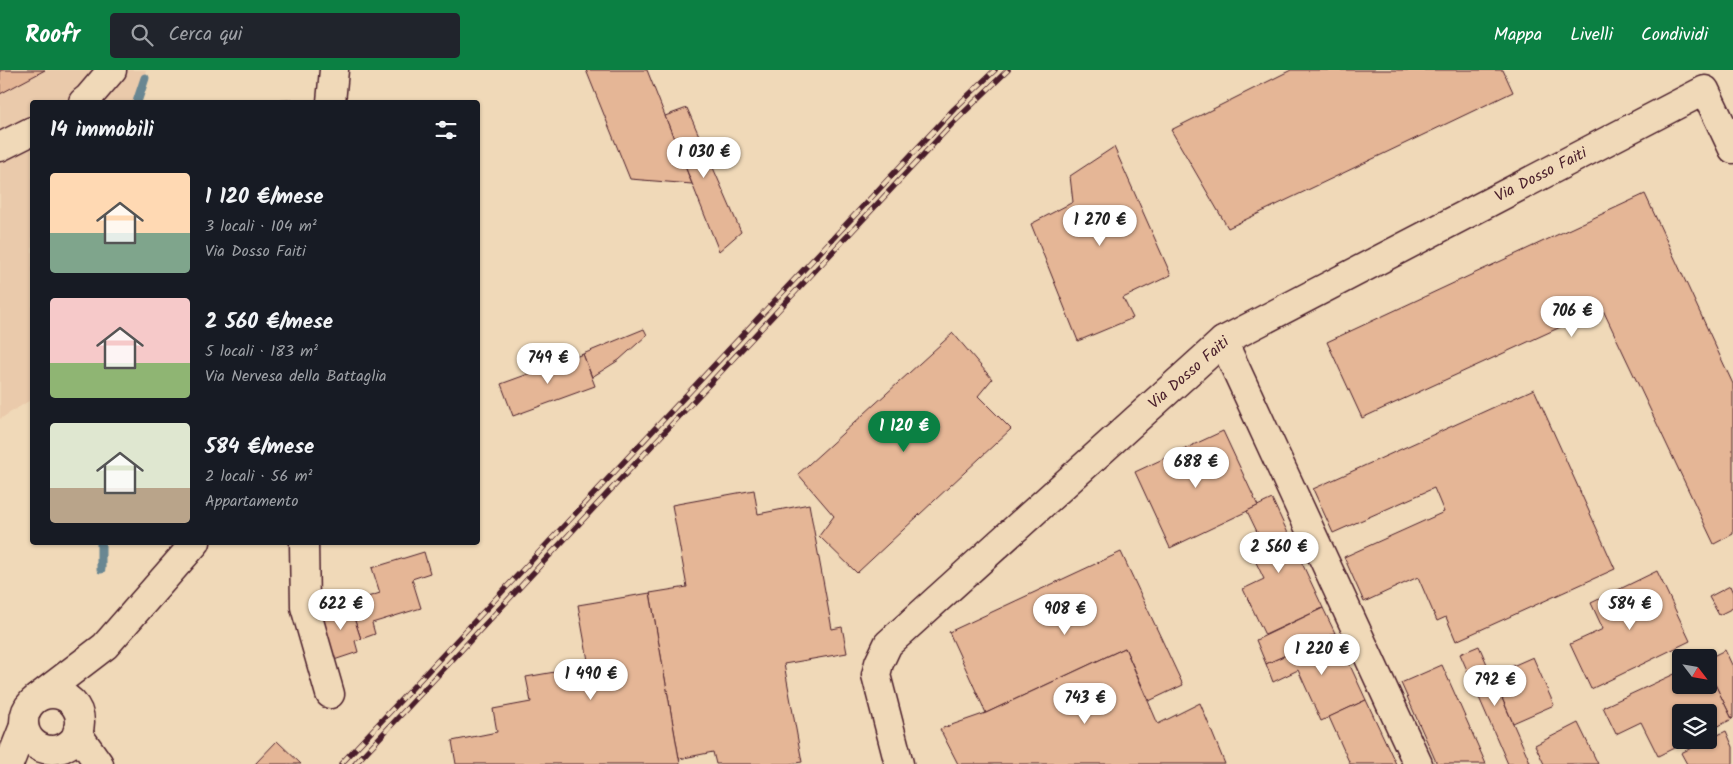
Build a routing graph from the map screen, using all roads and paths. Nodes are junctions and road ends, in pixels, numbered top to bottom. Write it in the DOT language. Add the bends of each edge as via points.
graph roads {
  1 [pos="112,70"];
  2 [pos="334,70"];
  3 [pos="85,100"];
  4 [pos="331,100"];
  5 [pos="30,132"];
  6 [pos="0,147"];
  7 [pos="1733,149"];
  8 [pos="1223,340"];
  9 [pos="193,545"];
  10 [pos="304,545"];
  11 [pos="105,646"];
  12 [pos="330,694"];
  13 [pos="37,698"];
  14 [pos="75,706"];
  15 [pos="77,733"];
  16 [pos="35,746"];
  17 [pos="9,764"];
  18 [pos="80,764"];
  19 [pos="99,764"];
  20 [pos="899,764"];
  21 [pos="1418,764"];
  1 -- 3 [label="street"];
  2 -- 4 [label="street"];
  5 -- 6 [label="street"];
  7 -- 8 [label="street, Via Dosso Faiti" via="1705,90"];
  8 -- 20 [label="street, Via Dosso Faiti" via="888,644 876,674"];
  8 -- 21 [label="street"];
  9 -- 11 [label="street"];
  10 -- 12 [label="street" via="304,607"];
  11 -- 13 [label="street"];
  11 -- 14 [label="street"];
  13 -- 14 [label="street" via="53,694"];
  13 -- 16 [label="street" via="26,710"];
  14 -- 15 [label="street" via="79,719"];
  15 -- 16 [label="street" via="68,744"];
  15 -- 19 [label="street"];
  16 -- 17 [label="street"];
  16 -- 18 [label="street"];
}
